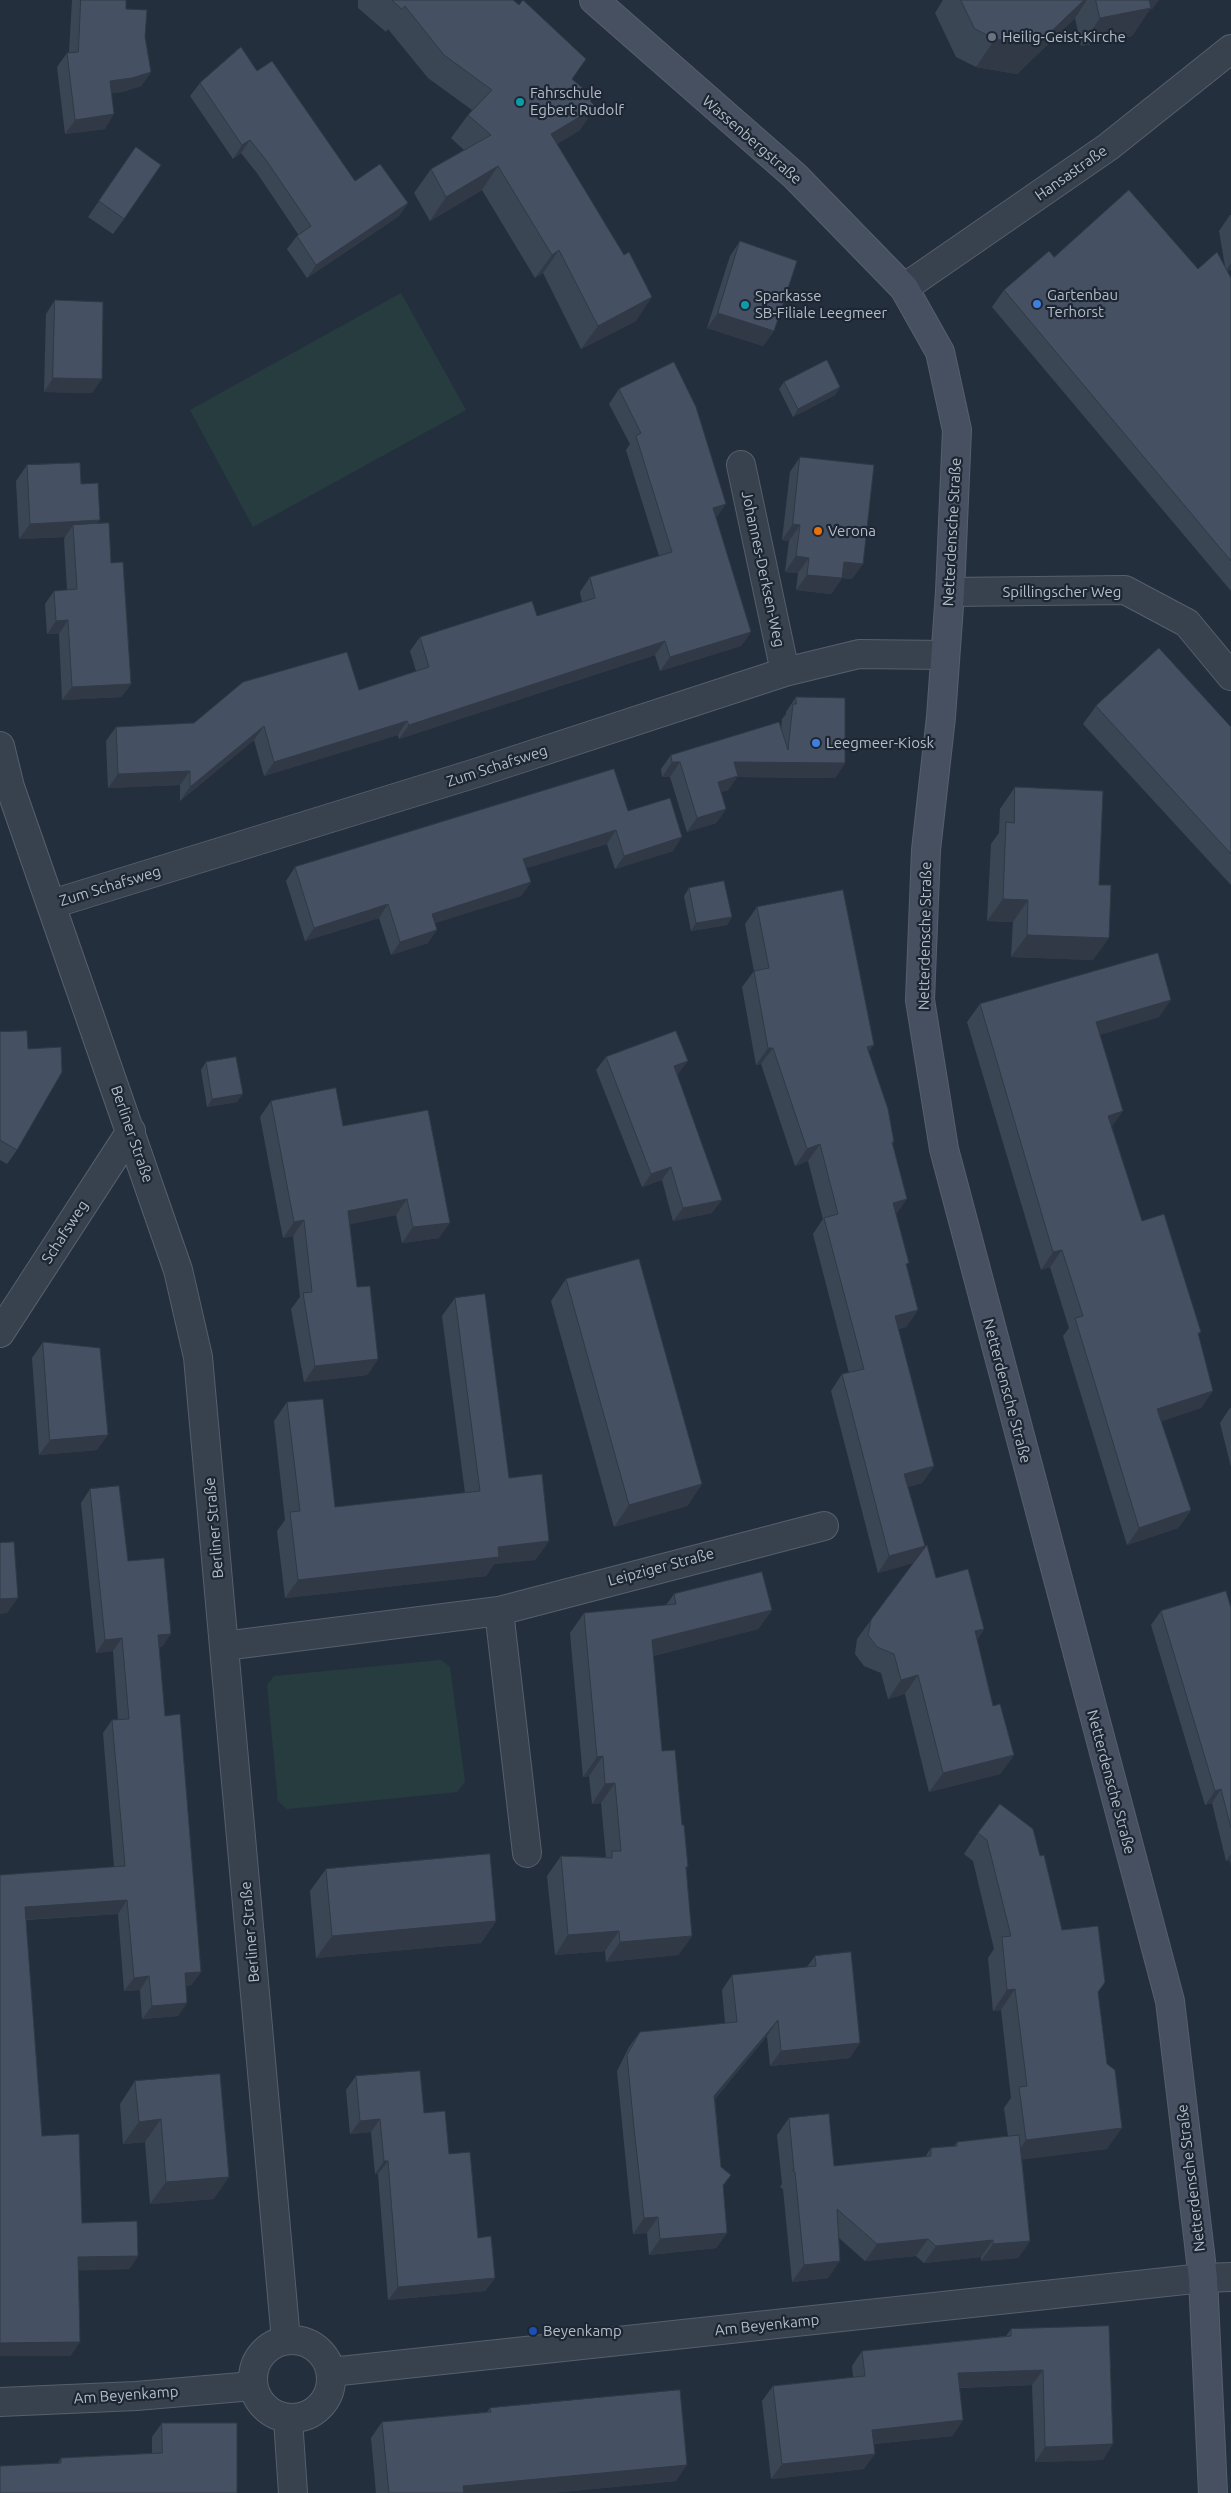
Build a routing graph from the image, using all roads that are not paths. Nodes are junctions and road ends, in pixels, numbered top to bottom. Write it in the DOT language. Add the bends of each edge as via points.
graph roads {
  1 [pos="594,0"];
  2 [pos="1231,49"];
  3 [pos="904,288"];
  4 [pos="741,465"];
  5 [pos="950,592"];
  6 [pos="945,656"];
  7 [pos="785,672"];
  8 [pos="1231,676"];
  9 [pos="0,746"];
  10 [pos="52,904"];
  11 [pos="131,1131"];
  12 [pos="0,1332"];
  13 [pos="824,1526"];
  14 [pos="499,1611"];
  15 [pos="224,1646"];
  16 [pos="527,1853"];
  17 [pos="1203,2278"];
  18 [pos="1231,2278"];
  19 [pos="286,2340"];
  20 [pos="331,2372"];
  21 [pos="253,2386"];
  22 [pos="0,2402"];
  23 [pos="288,2419"];
  24 [pos="293,2493"];
  25 [pos="1214,2493"];
  1 -- 3 [label="street, Wassenbergstraße" via="795,176"];
  2 -- 3 [label="street, Hansastraße" via="1108,147"];
  3 -- 5 [label="street, Netterdensche Straße" via="940,352 957,430"];
  4 -- 7 [label="street, Johannes-Derksen-Weg"];
  5 -- 6 [label="street, Netterdensche Straße"];
  5 -- 8 [label="street, Spillingscher Weg" via="1125,590 1187,623"];
  6 -- 7 [label="street, Zum Schafsweg" via="859,654"];
  6 -- 17 [label="street, Netterdensche Straße" via="926,850 920,1000 944,1149 1170,2001"];
  7 -- 10 [label="street, Zum Schafsweg" via="476,774"];
  9 -- 10 [label="street, Berliner Straße" via="10,787"];
  10 -- 11 [label="street, Berliner Straße"];
  11 -- 12 [label="street, Schafsweg"];
  11 -- 15 [label="street, Berliner Straße" via="178,1270 198,1357"];
  13 -- 14 [label="street, Leipziger Straße"];
  14 -- 15 [label="street, Leipziger Straße"];
  14 -- 16 [label="street"];
  15 -- 19 [label="street, Berliner Straße"];
  17 -- 18 [label="street, Am Beyenkamp"];
  17 -- 20 [label="street, Am Beyenkamp"];
  17 -- 25 [label="street, Netterdensche Straße"];
  19 -- 20 [label="street" via="300,2340 317,2348 327,2360"];
  19 -- 21 [label="street" via="269,2347 259,2356"];
  20 -- 23 [label="street" via="331,2390 323,2405 312,2414"];
  21 -- 22 [label="street, Am Beyenkamp" via="136,2396"];
  21 -- 23 [label="street" via="258,2400 268,2411"];
  23 -- 24 [label="street"];
}
